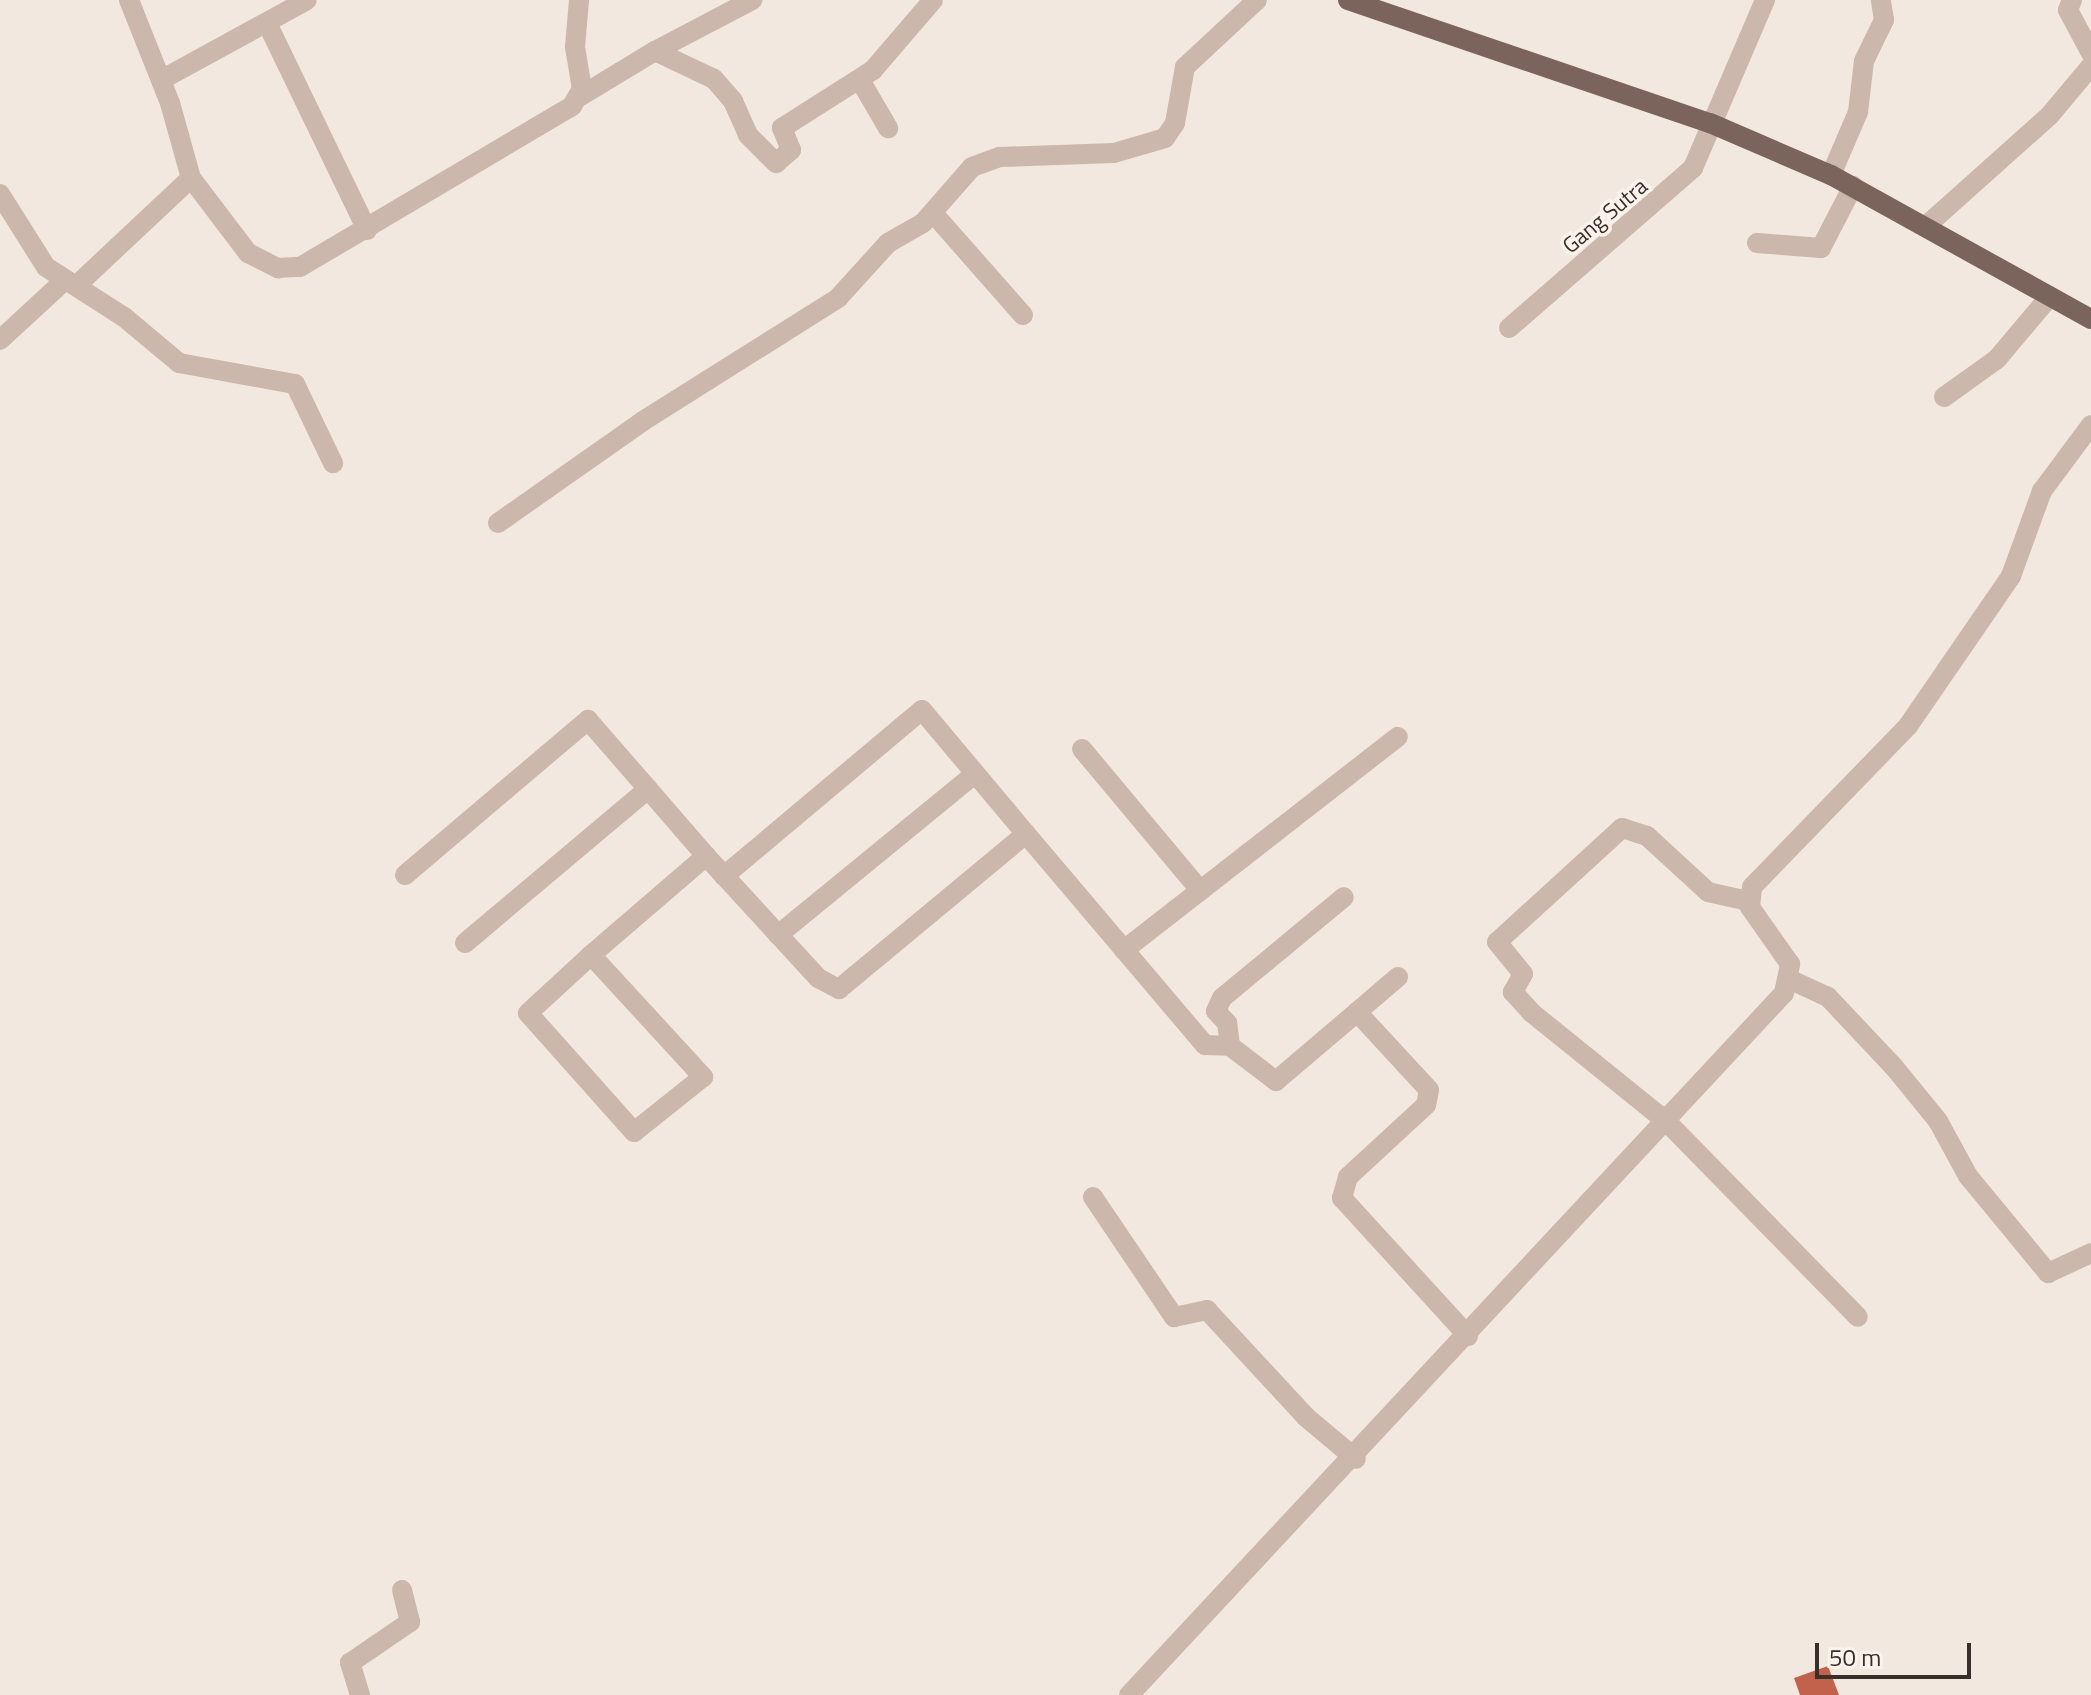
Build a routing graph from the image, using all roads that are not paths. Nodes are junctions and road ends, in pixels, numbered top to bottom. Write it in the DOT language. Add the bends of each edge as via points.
graph roads {
  1 [pos="129,0"];
  2 [pos="307,0"];
  3 [pos="579,0"];
  4 [pos="752,0"];
  5 [pos="933,0"];
  6 [pos="1257,0"];
  7 [pos="1348,0"];
  8 [pos="1765,0"];
  9 [pos="1881,0"];
  10 [pos="2072,0"];
  11 [pos="267,23"];
  12 [pos="655,51"];
  13 [pos="2091,53"];
  14 [pos="2091,66"];
  15 [pos="161,80"];
  16 [pos="860,80"];
  17 [pos="579,97"];
  18 [pos="1710,123"];
  19 [pos="888,128"];
  20 [pos="1831,175"];
  21 [pos="191,178"];
  22 [pos="1853,186"];
  23 [pos="0,194"];
  24 [pos="933,213"];
  25 [pos="1926,226"];
  26 [pos="367,230"];
  27 [pos="1757,243"];
  28 [pos="71,283"];
  29 [pos="2050,296"];
  30 [pos="1023,315"];
  31 [pos="2091,319"];
  32 [pos="1509,328"];
  33 [pos="0,340"];
  34 [pos="1944,397"];
  35 [pos="2091,425"];
  36 [pos="333,463"];
  37 [pos="498,523"];
  38 [pos="1398,737"];
  39 [pos="1082,749"];
  40 [pos="975,774"];
  41 [pos="648,789"];
  42 [pos="1026,834"];
  43 [pos="706,856"];
  44 [pos="405,875"];
  45 [pos="724,876"];
  46 [pos="1200,890"];
  47 [pos="1344,897"];
  48 [pos="1748,901"];
  49 [pos="778,935"];
  50 [pos="465,943"];
  51 [pos="1124,950"];
  52 [pos="591,955"];
  53 [pos="1398,977"];
  54 [pos="1791,980"];
  55 [pos="1222,998"];
  56 [pos="1357,1012"];
  57 [pos="1189,1026"];
  58 [pos="1230,1046"];
  59 [pos="1666,1121"];
  60 [pos="1093,1197"];
  61 [pos="2091,1253"];
  62 [pos="1858,1317"];
  63 [pos="1468,1336"];
  64 [pos="1356,1459"];
  65 [pos="402,1590"];
  66 [pos="360,1695"];
  67 [pos="1129,1695"];
  1 -- 15 [label="street"];
  2 -- 11 [label="street"];
  3 -- 17 [label="street"];
  4 -- 12 [label="street"];
  5 -- 16 [label="street"];
  6 -- 24 [label="street" via="1185,67 1175,123 1165,138 1114,153 984,161 963,174"];
  7 -- 18 [label="main road"];
  8 -- 18 [label="street, Gang Sutra"];
  9 -- 20 [label="street" via="1884,20 1864,61 1858,112"];
  10 -- 13 [label="street" via="2068,10"];
  11 -- 15 [label="street"];
  11 -- 26 [label="street"];
  12 -- 16 [label="street" via="714,79 772,163 791,150 782,128"];
  12 -- 17 [label="street"];
  14 -- 25 [label="street" via="2050,115"];
  15 -- 21 [label="street"];
  16 -- 19 [label="street"];
  17 -- 26 [label="street"];
  18 -- 20 [label="main road"];
  18 -- 32 [label="street, Gang Sutra" via="1702,151 1679,185"];
  20 -- 22 [label="main road"];
  21 -- 26 [label="street" via="248,253 278,268 300,267"];
  21 -- 28 [label="street"];
  22 -- 25 [label="main road"];
  22 -- 27 [label="street" via="1821,248"];
  23 -- 28 [label="street" via="46,267"];
  24 -- 30 [label="street"];
  24 -- 37 [label="street" via="878,252 838,298 643,421"];
  25 -- 29 [label="main road"];
  28 -- 33 [label="street"];
  28 -- 36 [label="street" via="179,363 295,384"];
  29 -- 31 [label="main road"];
  29 -- 34 [label="street" via="1997,359"];
  35 -- 48 [label="street" via="2042,491 2011,576 1908,726 1756,881"];
  38 -- 46 [label="street"];
  39 -- 46 [label="street"];
  40 -- 42 [label="street"];
  40 -- 45 [label="street" via="922,710"];
  40 -- 49 [label="street"];
  41 -- 43 [label="street"];
  41 -- 44 [label="street" via="588,720"];
  41 -- 50 [label="street"];
  42 -- 49 [label="street" via="839,989 818,978"];
  42 -- 51 [label="street"];
  43 -- 45 [label="street"];
  43 -- 52 [label="street"];
  45 -- 49 [label="street"];
  46 -- 51 [label="street"];
  47 -- 55 [label="street"];
  48 -- 54 [label="street" via="1790,964"];
  48 -- 59 [label="street" via="1708,892 1647,836 1622,828 1497,940 1523,974 1513,992 1532,1013"];
  51 -- 57 [label="street"];
  52 -- 52 [label="street" via="703,1077 634,1132 528,1013"];
  53 -- 56 [label="street"];
  54 -- 59 [label="street"];
  54 -- 61 [label="street" via="1828,997 1894,1067 1938,1121 1968,1176 2048,1273"];
  55 -- 57 [label="street"];
  55 -- 58 [label="street" via="1216,1011 1227,1023"];
  56 -- 58 [label="street" via="1276,1081"];
  56 -- 63 [label="street" via="1429,1090 1426,1105 1348,1177 1342,1198"];
  57 -- 58 [label="street" via="1205,1045"];
  59 -- 62 [label="street"];
  59 -- 63 [label="street"];
  60 -- 64 [label="street" via="1176,1319 1206,1308 1306,1417"];
  63 -- 64 [label="street"];
  64 -- 67 [label="street"];
  65 -- 66 [label="street" via="410,1622 350,1663"];
}
